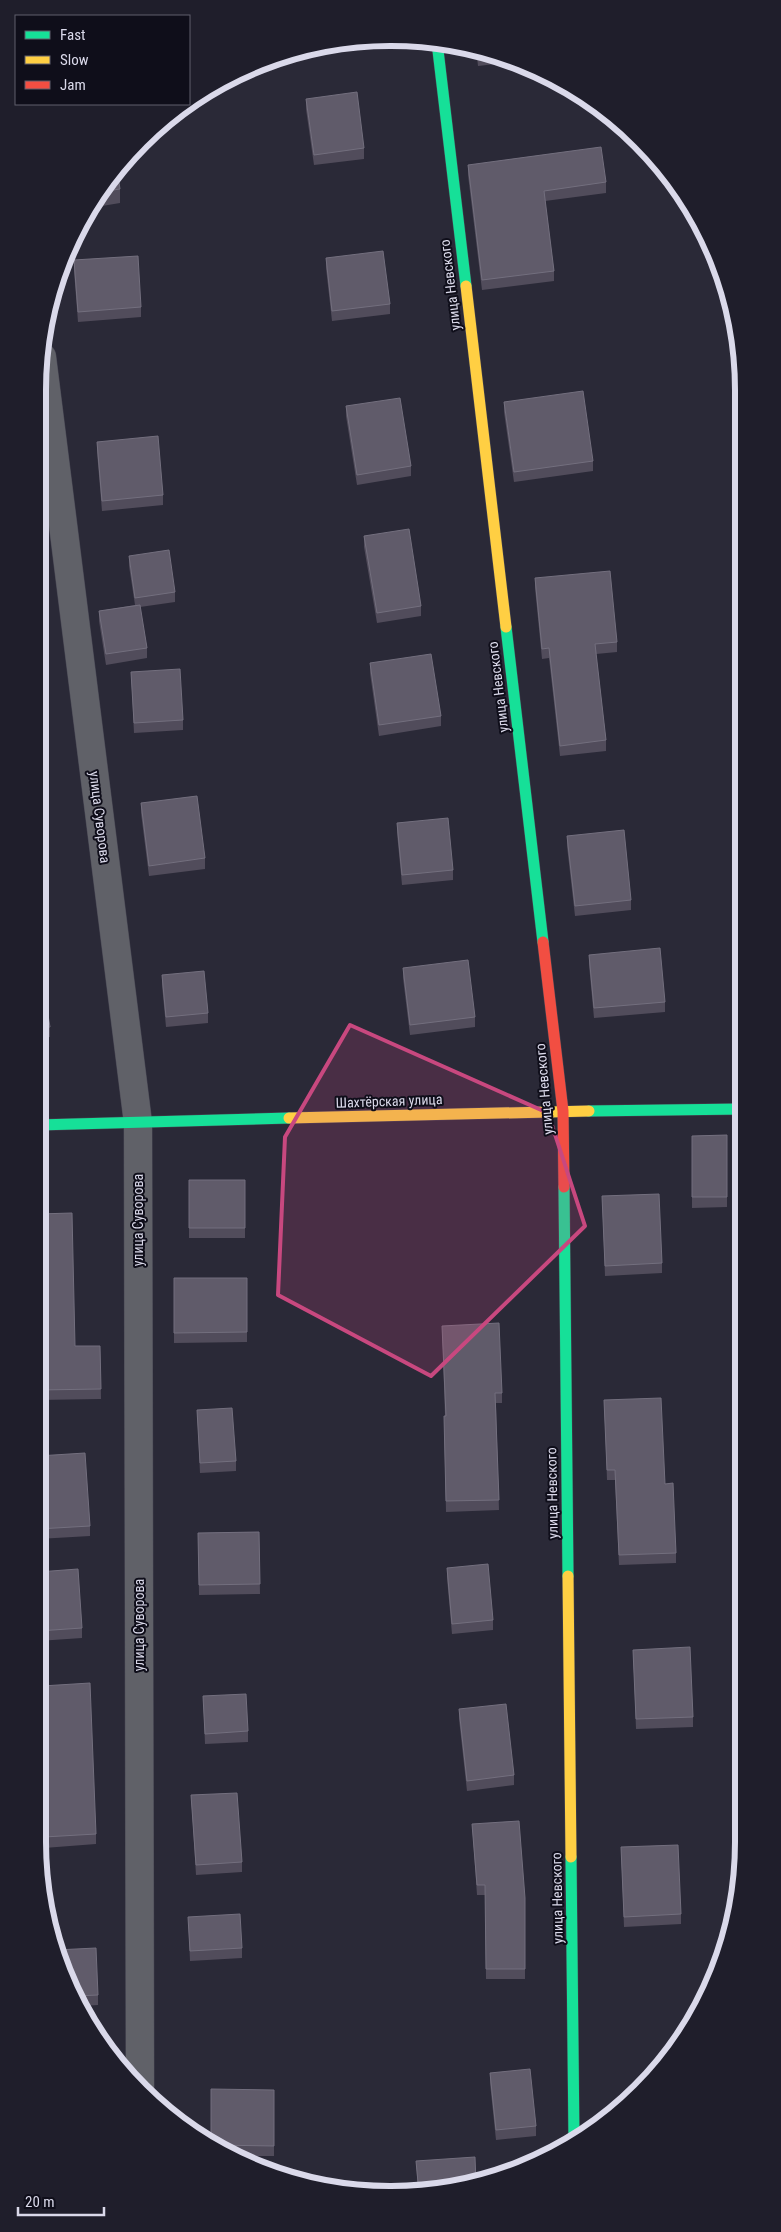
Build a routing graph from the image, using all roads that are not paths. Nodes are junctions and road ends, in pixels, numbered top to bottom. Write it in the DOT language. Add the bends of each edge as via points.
graph roads {
  1 [pos="438,50"];
  2 [pos="46,389"];
  3 [pos="735,1109"];
  4 [pos="563,1111"];
  5 [pos="138,1123"];
  6 [pos="46,1125"];
  7 [pos="140,2077"];
  8 [pos="574,2133"];
  1 -- 4 [label="street, улица Невского"];
  2 -- 5 [label="street, улица Суворова"];
  3 -- 4 [label="street, Шахтёрская улица"];
  4 -- 5 [label="street, Шахтёрская улица"];
  4 -- 8 [label="street, улица Невского"];
  5 -- 6 [label="street, Шахтёрская улица"];
  5 -- 7 [label="street, улица Суворова"];
}
